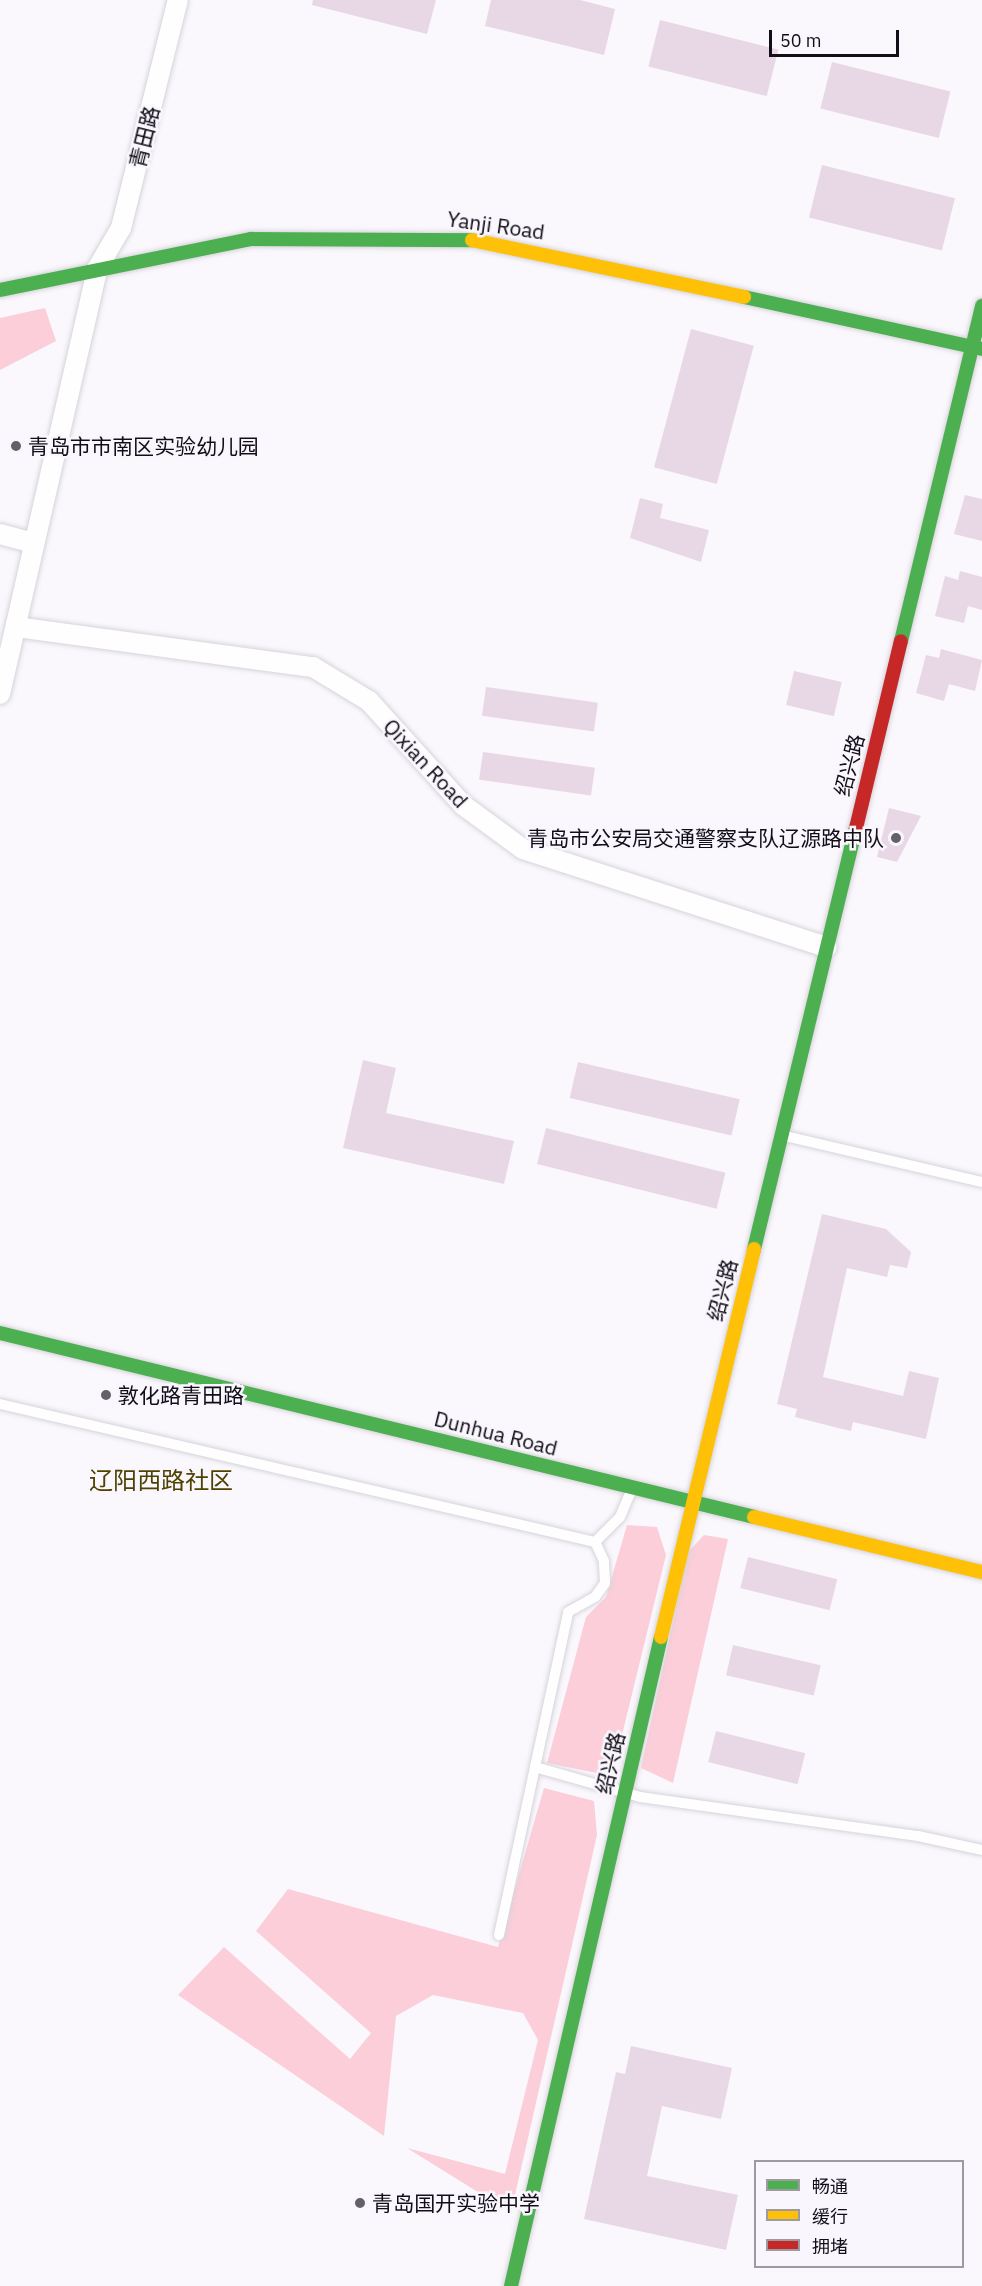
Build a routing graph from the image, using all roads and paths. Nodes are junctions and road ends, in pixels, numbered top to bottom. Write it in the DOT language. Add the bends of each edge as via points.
graph roads {
  1 [pos="178,0"];
  2 [pos="97,269"];
  3 [pos="0,290"];
  4 [pos="982,306"];
  5 [pos="977,348"];
  6 [pos="0,534"];
  7 [pos="34,543"];
  8 [pos="16,627"];
  9 [pos="0,694"];
  10 [pos="827,947"];
  11 [pos="781,1135"];
  12 [pos="982,1182"];
  13 [pos="0,1333"];
  14 [pos="0,1404"];
  15 [pos="632,1488"];
  16 [pos="692,1503"];
  17 [pos="595,1542"];
  18 [pos="982,1572"];
  19 [pos="535,1767"];
  20 [pos="626,1789"];
  21 [pos="982,1850"];
  22 [pos="499,1935"];
  23 [pos="511,2286"];
  1 -- 2 [label="street, 青田路" via="121,228"];
  2 -- 3 [label="street, Yanji Road"];
  2 -- 5 [label="street, Yanji Road" via="251,239 412,236 493,242"];
  2 -- 7 [label="street, 青田路"];
  4 -- 5 [label="street, 绍兴路"];
  5 -- 10 [label="street, 绍兴路"];
  6 -- 7 [label="street"];
  7 -- 8 [label="street, 青田路"];
  8 -- 9 [label="street, 青田路"];
  8 -- 10 [label="street, Qixian Road" via="313,667 369,701 463,805 523,849 590,875"];
  10 -- 11 [label="street, 绍兴路"];
  11 -- 12 [label="lane"];
  11 -- 16 [label="street, 绍兴路"];
  13 -- 15 [label="street, Dunhua Road"];
  14 -- 17 [label="lane"];
  15 -- 16 [label="street, Dunhua Road"];
  15 -- 17 [label="lane" via="620,1517"];
  16 -- 18 [label="street, Dunhua Road"];
  16 -- 20 [label="street, 绍兴路"];
  17 -- 19 [label="lane" via="604,1561 605,1584 595,1597 568,1612"];
  19 -- 20 [label="lane"];
  19 -- 22 [label="lane"];
  20 -- 21 [label="lane" via="640,1797"];
  20 -- 23 [label="street, 绍兴路"];
}
